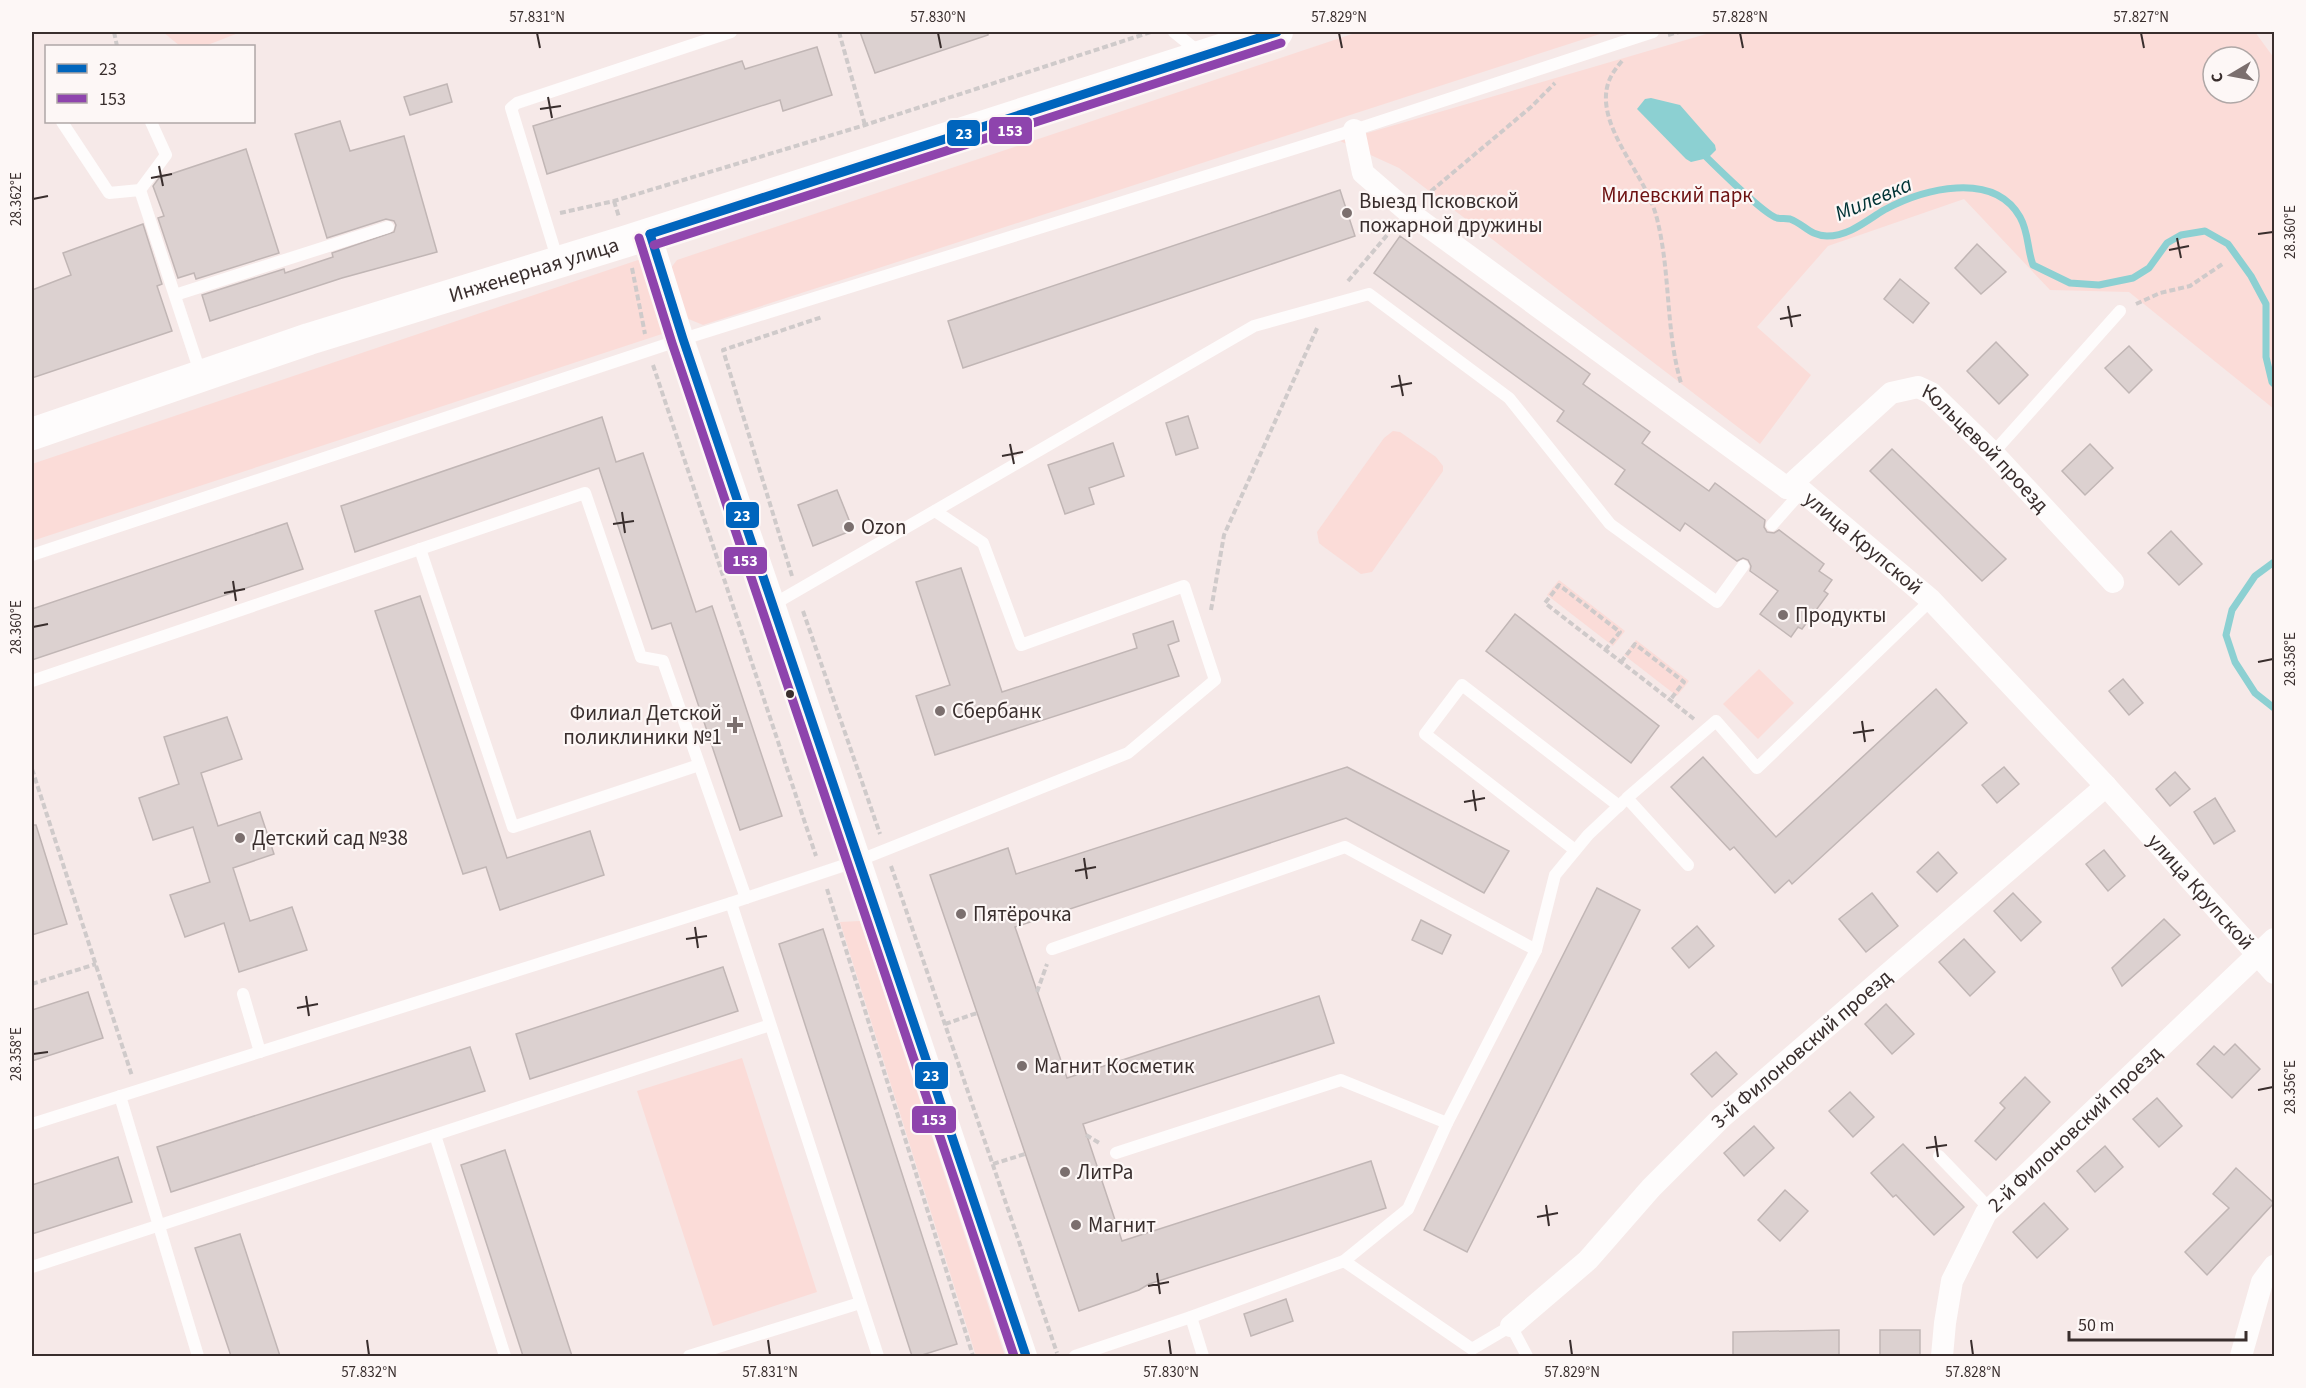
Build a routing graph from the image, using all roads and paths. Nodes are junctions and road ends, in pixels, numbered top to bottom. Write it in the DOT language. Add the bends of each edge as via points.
graph roads {
  1 [pos="731,32"];
  2 [pos="839,32"];
  3 [pos="1151,32"];
  4 [pos="1174,32"];
  5 [pos="1277,32"];
  6 [pos="1679,32"];
  7 [pos="1656,35"];
  8 [pos="1204,56"];
  9 [pos="1623,60"];
  10 [pos="1559,79"];
  11 [pos="63,123"];
  12 [pos="151,123"];
  13 [pos="865,125"];
  14 [pos="1354,130"];
  15 [pos="140,190"];
  16 [pos="1407,211"];
  17 [pos="545,216"];
  18 [pos="387,227"];
  19 [pos="639,238"];
  20 [pos="558,262"];
  21 [pos="2224,263"];
  22 [pos="175,295"];
  23 [pos="1327,305"];
  24 [pos="2120,311"];
  25 [pos="825,316"];
  26 [pos="683,339"];
  27 [pos="648,352"];
  28 [pos="201,376"];
  29 [pos="1695,420"];
  30 [pos="32,434"];
  31 [pos="1993,453"];
  32 [pos="1794,490"];
  33 [pos="934,511"];
  34 [pos="1772,525"];
  35 [pos="420,549"];
  36 [pos="32,555"];
  37 [pos="1743,566"];
  38 [pos="2113,582"];
  39 [pos="796,591"];
  40 [pos="1931,600"];
  41 [pos="774,604"];
  42 [pos="1204,646"];
  43 [pos="1605,650"];
  44 [pos="1621,662"];
  45 [pos="32,681"];
  46 [pos="1670,700"];
  47 [pos="1687,728"];
  48 [pos="699,765"];
  49 [pos="32,769"];
  50 [pos="2106,786"];
  51 [pos="1623,802"];
  52 [pos="886,850"];
  53 [pos="1575,850"];
  54 [pos="860,860"];
  55 [pos="1688,865"];
  56 [pos="822,873"];
  57 [pos="746,898"];
  58 [pos="731,903"];
  59 [pos="2274,939"];
  60 [pos="1052,949"];
  61 [pos="1536,950"];
  62 [pos="2257,954"];
  63 [pos="96,964"];
  64 [pos="2274,972"];
  65 [pos="32,984"];
  66 [pos="1037,992"];
  67 [pos="243,994"];
  68 [pos="977,1013"];
  69 [pos="945,1024"];
  70 [pos="770,1025"];
  71 [pos="260,1052"];
  72 [pos="137,1091"];
  73 [pos="120,1096"];
  74 [pos="32,1124"];
  75 [pos="1447,1124"];
  76 [pos="435,1135"];
  77 [pos="1116,1153"];
  78 [pos="1025,1154"];
  79 [pos="1939,1156"];
  80 [pos="993,1164"];
  81 [pos="1990,1209"];
  82 [pos="160,1225"];
  83 [pos="1344,1261"];
  84 [pos="2274,1266"];
  85 [pos="32,1267"];
  86 [pos="860,1303"];
  87 [pos="1191,1317"];
  88 [pos="1511,1326"];
  89 [pos="198,1356"];
  90 [pos="505,1356"];
  91 [pos="689,1356"];
  92 [pos="878,1356"];
  93 [pos="973,1356"];
  94 [pos="1026,1356"];
  95 [pos="1058,1356"];
  96 [pos="1075,1356"];
  97 [pos="1203,1356"];
  98 [pos="1527,1356"];
  99 [pos="1942,1356"];
  100 [pos="2241,1356"];
  1 -- 17 [label="lane" via="512,108"];
  2 -- 13 [label="path"];
  3 -- 13 [label="path"];
  4 -- 8 [label="lane"];
  5 -- 8 [label="main road, Инженерная улица"];
  6 -- 7 [label="path"];
  7 -- 14 [label="lane"];
  8 -- 19 [label="main road, Инженерная улица"];
  9 -- 29 [label="path" via="1610,75 1606,87 1608,117 1655,214 1666,275 1674,360"];
  10 -- 16 [label="path"];
  11 -- 15 [label="lane" via="109,193"];
  12 -- 15 [label="lane" via="166,155"];
  13 -- 17 [label="path" via="614,201"];
  14 -- 16 [label="street, улица Крупской" via="1363,173"];
  14 -- 26 [label="lane"];
  15 -- 22 [label="lane"];
  16 -- 23 [label="path"];
  16 -- 29 [label="street, улица Крупской"];
  17 -- 20 [label="lane"];
  18 -- 22 [label="lane"];
  19 -- 20 [label="main road, Инженерная улица"];
  19 -- 26 [label="street"];
  19 -- 27 [label="path"];
  20 -- 28 [label="main road, Инженерная улица"];
  21 -- 24 [label="path" via="2190,286 2160,293"];
  22 -- 28 [label="lane"];
  23 -- 33 [label="lane" via="1254,326"];
  23 -- 37 [label="lane" via="1369,294 1509,399 1610,524 1717,602"];
  23 -- 42 [label="path" via="1224,535"];
  24 -- 31 [label="lane"];
  25 -- 39 [label="path" via="723,350"];
  26 -- 27 [label="lane"];
  26 -- 41 [label="street"];
  27 -- 36 [label="lane"];
  27 -- 56 [label="path"];
  28 -- 30 [label="main road, Инженерная улица"];
  29 -- 32 [label="street, улица Крупской"];
  31 -- 32 [label="street, Кольцевой проезд" via="1931,393 1918,387 1905,388 1891,393"];
  31 -- 38 [label="street, Кольцевой проезд"];
  32 -- 34 [label="lane"];
  32 -- 40 [label="street, улица Крупской"];
  33 -- 39 [label="lane"];
  33 -- 42 [label="lane" via="983,543 1021,645 1184,586"];
  35 -- 45 [label="lane"];
  35 -- 48 [label="lane" via="585,493 641,657 663,661"];
  35 -- 48 [label="lane" via="513,827"];
  39 -- 41 [label="lane"];
  39 -- 52 [label="path"];
  40 -- 50 [label="street, улица Крупской"];
  40 -- 51 [label="lane" via="1757,768 1716,721"];
  41 -- 54 [label="street"];
  42 -- 52 [label="lane" via="1215,680 1128,753"];
  43 -- 43 [label="path" via="1620,632 1559,585 1545,603"];
  43 -- 44 [label="path"];
  44 -- 46 [label="path"];
  44 -- 46 [label="path" via="1635,644 1652,657 1684,682"];
  46 -- 47 [label="path" via="1695,720"];
  48 -- 57 [label="lane"];
  49 -- 63 [label="path"];
  50 -- 62 [label="street, улица Крупской"];
  50 -- 88 [label="street, 3-й Филоновский проезд" via="1720,1118 1588,1260"];
  51 -- 53 [label="lane"];
  51 -- 53 [label="lane" via="1462,685 1425,734"];
  51 -- 55 [label="lane"];
  52 -- 54 [label="lane"];
  52 -- 69 [label="path"];
  53 -- 61 [label="lane" via="1555,874"];
  54 -- 56 [label="lane"];
  54 -- 94 [label="street"];
  56 -- 57 [label="lane"];
  56 -- 93 [label="path"];
  57 -- 58 [label="lane"];
  58 -- 70 [label="lane"];
  58 -- 71 [label="lane"];
  59 -- 62 [label="street, 2-й Филоновский проезд"];
  60 -- 61 [label="lane" via="1345,847"];
  60 -- 66 [label="path"];
  61 -- 75 [label="lane"];
  62 -- 64 [label="street, улица Крупской"];
  62 -- 81 [label="street, 2-й Филоновский проезд"];
  63 -- 65 [label="path"];
  63 -- 72 [label="path"];
  67 -- 71 [label="lane"];
  68 -- 69 [label="path"];
  69 -- 80 [label="path"];
  70 -- 76 [label="lane"];
  70 -- 86 [label="lane"];
  71 -- 72 [label="lane"];
  72 -- 73 [label="lane"];
  73 -- 74 [label="lane"];
  73 -- 82 [label="lane"];
  75 -- 77 [label="lane" via="1341,1080"];
  75 -- 83 [label="lane" via="1408,1209"];
  76 -- 82 [label="lane"];
  76 -- 90 [label="lane"];
  78 -- 80 [label="path"];
  79 -- 81 [label="lane"];
  80 -- 95 [label="path"];
  81 -- 99 [label="street, 2-й Филоновский проезд" via="1952,1281"];
  82 -- 85 [label="lane"];
  82 -- 89 [label="lane"];
  83 -- 87 [label="lane"];
  83 -- 88 [label="lane" via="1472,1349"];
  84 -- 100 [label="street" via="2262,1282"];
  86 -- 91 [label="lane"];
  86 -- 92 [label="lane"];
  87 -- 96 [label="lane"];
  87 -- 97 [label="lane"];
  88 -- 98 [label="lane"];
}
